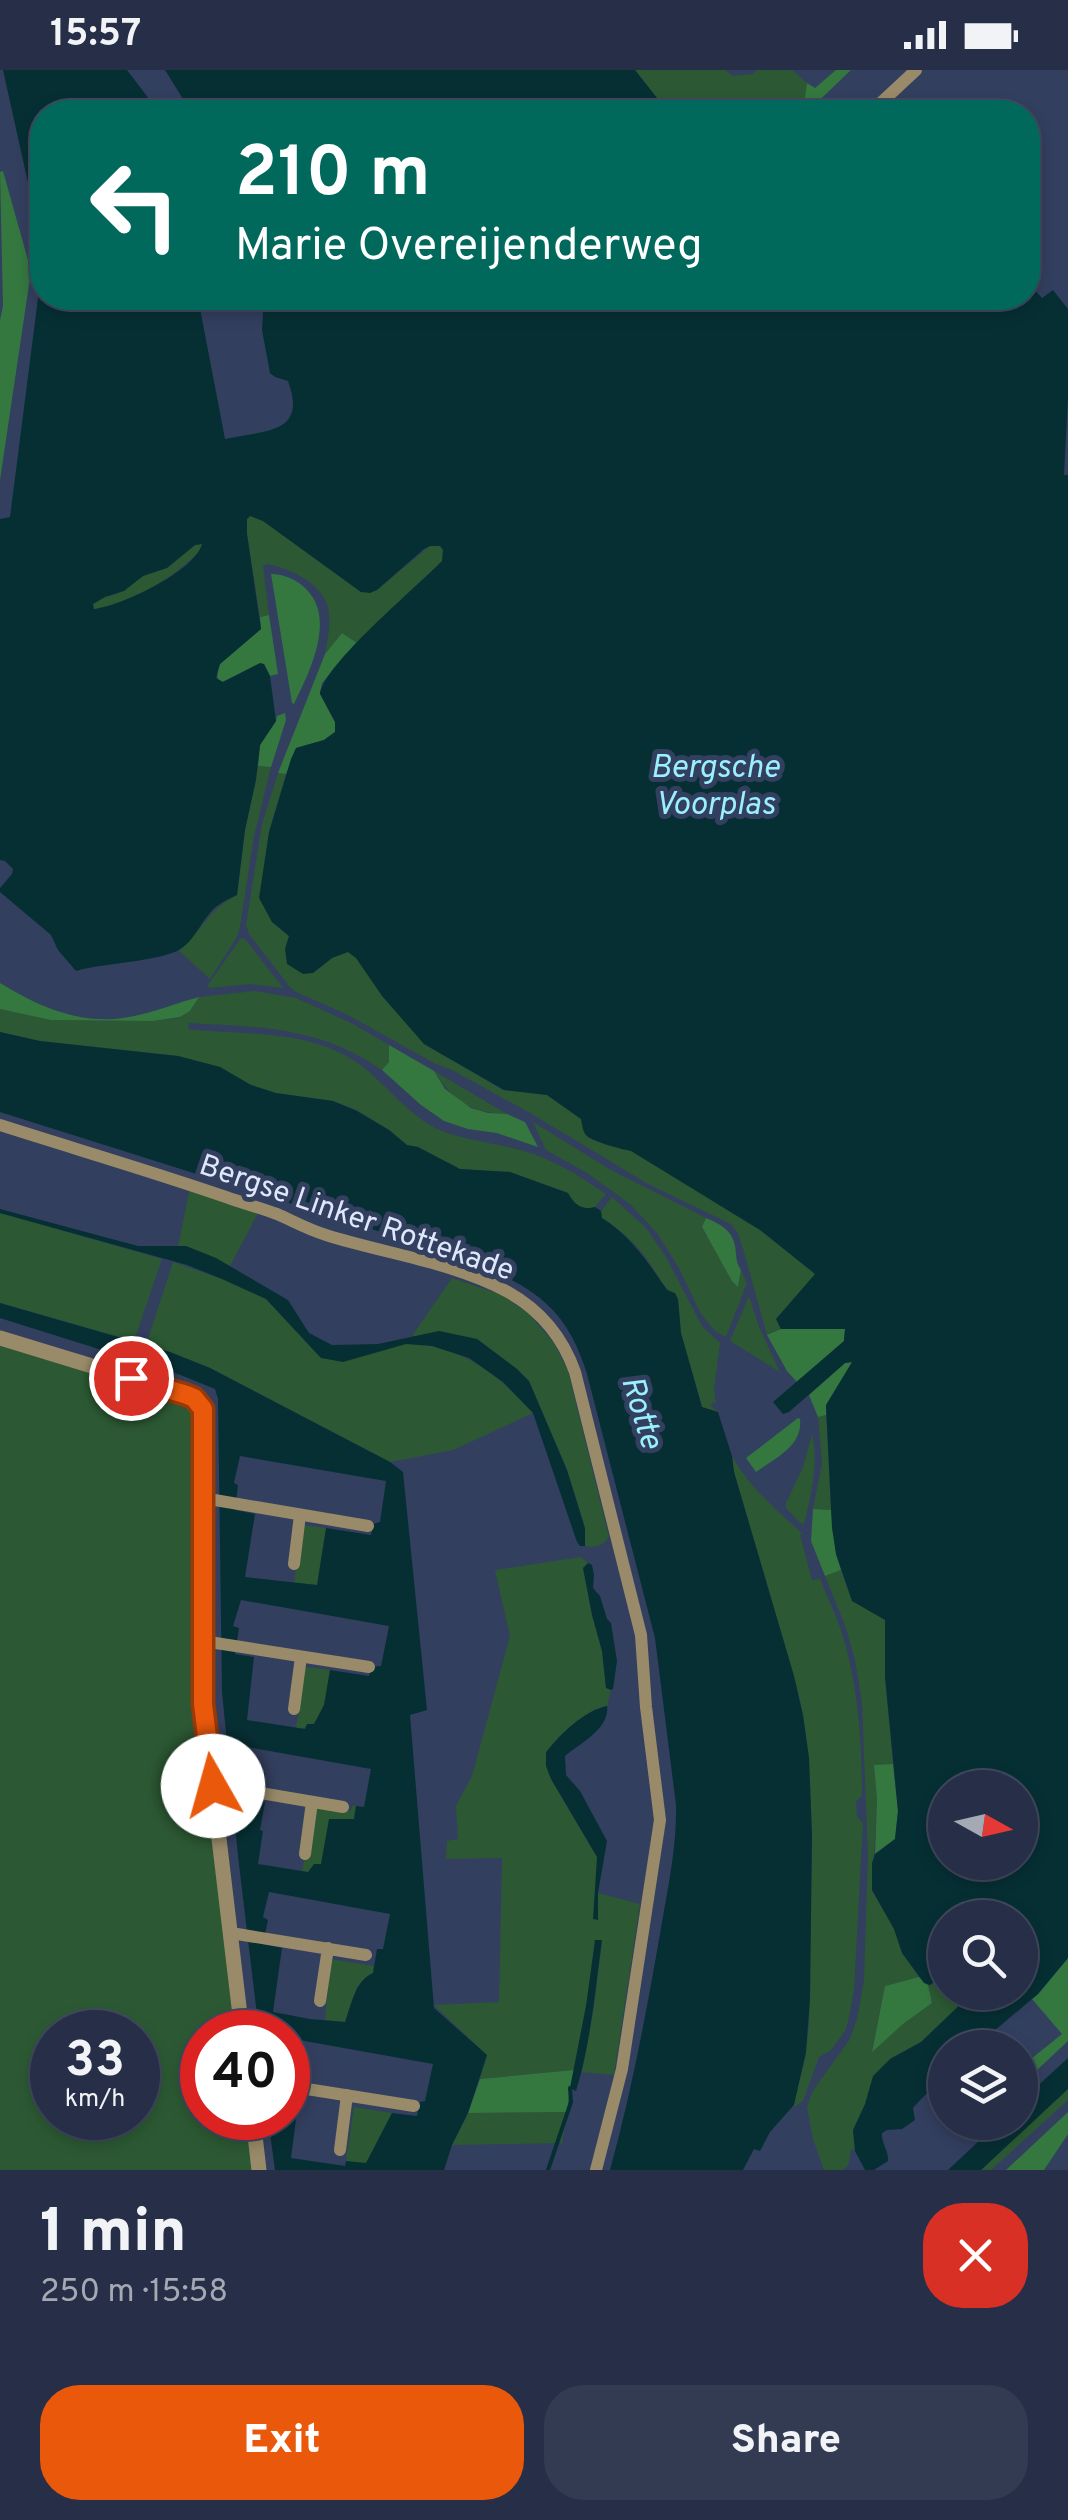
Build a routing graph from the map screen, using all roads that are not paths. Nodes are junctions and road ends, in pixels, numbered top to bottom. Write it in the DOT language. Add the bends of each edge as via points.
graph roads {
  1 [pos="916,70"];
  2 [pos="884,100"];
  3 [pos="0,1125"];
  4 [pos="0,1338"];
  5 [pos="210,1499"];
  6 [pos="300,1514"];
  7 [pos="368,1526"];
  8 [pos="294,1564"];
  9 [pos="209,1642"];
  10 [pos="302,1656"];
  11 [pos="369,1667"];
  12 [pos="294,1708"];
  13 [pos="222,1787"];
  14 [pos="312,1802"];
  15 [pos="343,1807"];
  16 [pos="304,1854"];
  17 [pos="237,1934"];
  18 [pos="328,1948"];
  19 [pos="366,1954"];
  20 [pos="320,2001"];
  21 [pos="241,2010"];
  22 [pos="310,2089"];
  23 [pos="347,2095"];
  24 [pos="414,2106"];
  25 [pos="256,2140"];
  26 [pos="340,2150"];
  27 [pos="259,2170"];
  28 [pos="596,2170"];
  1 -- 2 [label="street"];
  3 -- 28 [label="street, Bergse Linker Rottekade" via="479,1280 527,1304 567,1349 642,1635 660,1820 622,2069"];
  4 -- 5 [label="street" via="194,1398 203,1409"];
  5 -- 6 [label="street"];
  5 -- 9 [label="street"];
  6 -- 7 [label="street"];
  6 -- 8 [label="street"];
  9 -- 10 [label="street"];
  9 -- 13 [label="street" via="203,1704"];
  10 -- 11 [label="street"];
  10 -- 12 [label="street"];
  13 -- 14 [label="street"];
  13 -- 17 [label="street"];
  14 -- 15 [label="street"];
  14 -- 16 [label="street"];
  17 -- 18 [label="street"];
  17 -- 21 [label="street"];
  18 -- 19 [label="street"];
  18 -- 20 [label="street"];
  22 -- 23 [label="street"];
  23 -- 24 [label="street"];
  23 -- 26 [label="street"];
  25 -- 27 [label="street"];
}
